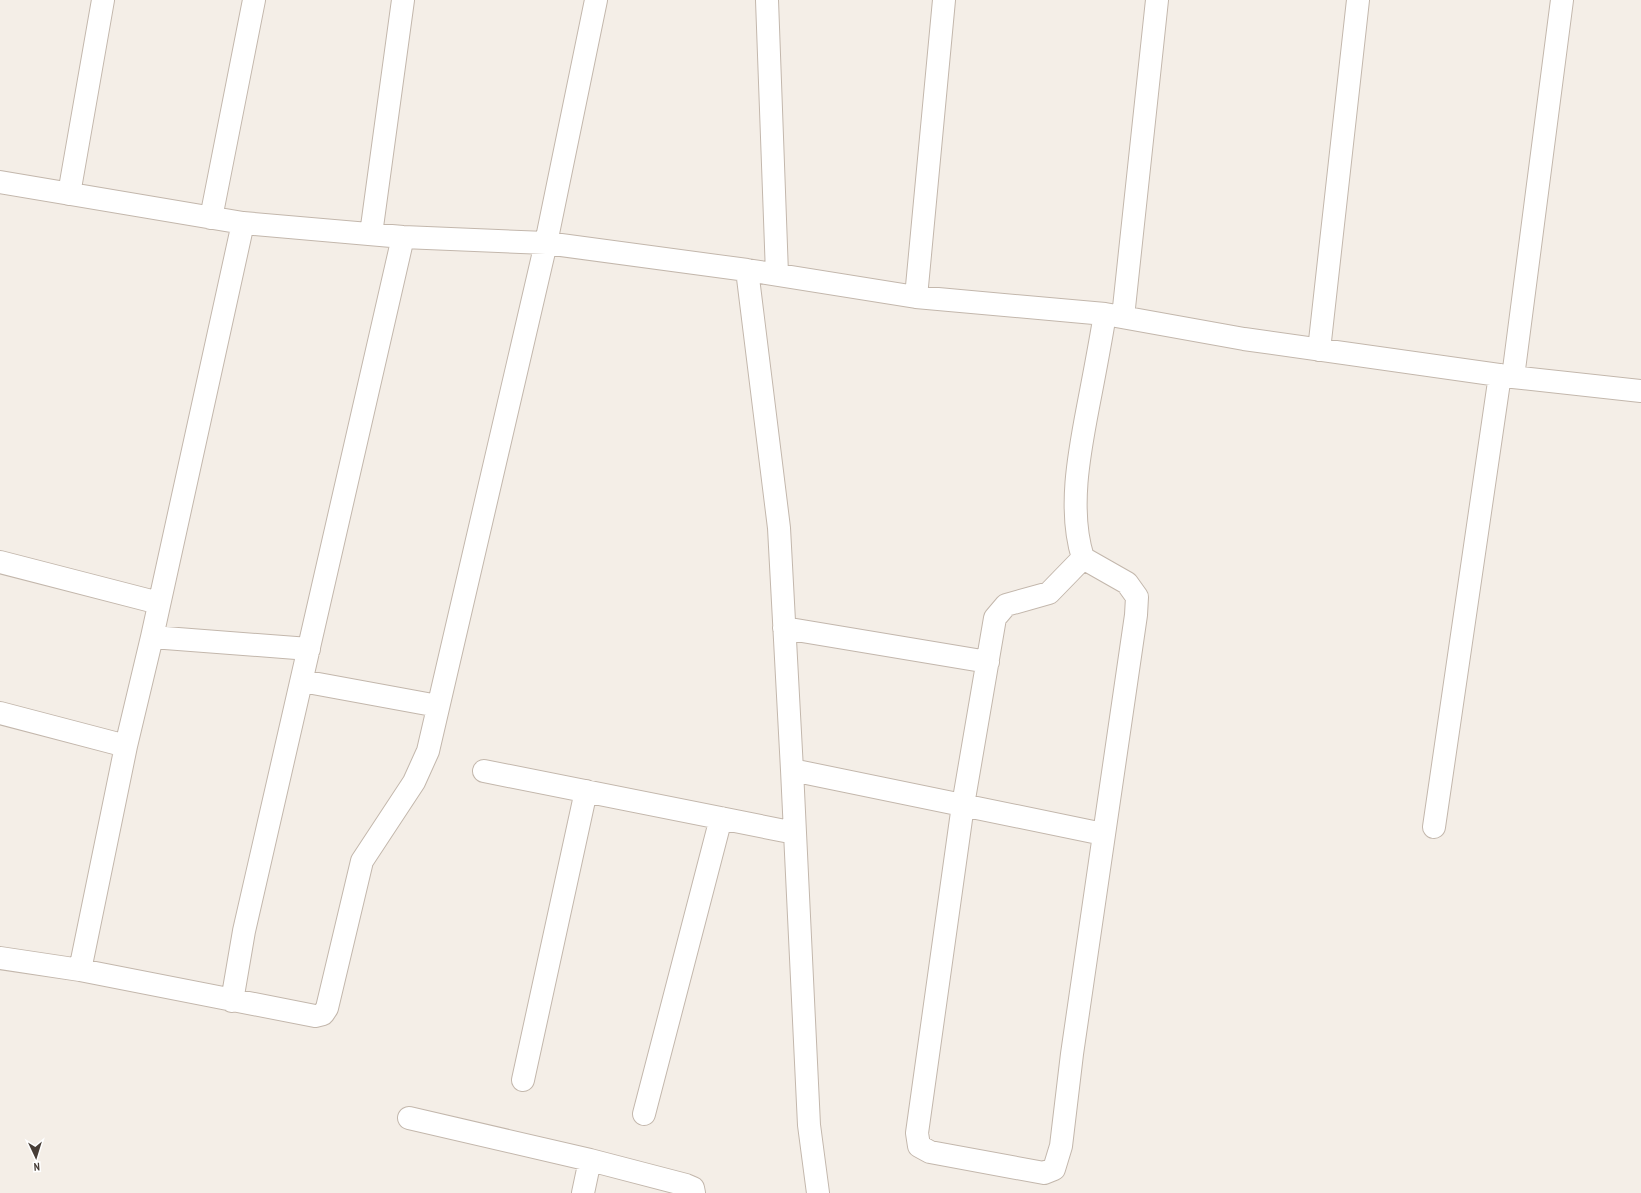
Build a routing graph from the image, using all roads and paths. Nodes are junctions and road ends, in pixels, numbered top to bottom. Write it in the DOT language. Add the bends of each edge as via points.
graph roads {
  1 [pos="103,0"];
  2 [pos="254,0"];
  3 [pos="403,0"];
  4 [pos="596,0"];
  5 [pos="767,0"];
  6 [pos="944,0"];
  7 [pos="1157,0"];
  8 [pos="1358,0"];
  9 [pos="1562,0"];
  10 [pos="0,182"];
  11 [pos="70,194"];
  12 [pos="211,218"];
  13 [pos="243,223"];
  14 [pos="371,234"];
  15 [pos="403,237"];
  16 [pos="546,243"];
  17 [pos="747,270"];
  18 [pos="777,274"];
  19 [pos="916,297"];
  20 [pos="1114,316"];
  21 [pos="1319,350"];
  22 [pos="1506,376"];
  23 [pos="1641,391"];
  24 [pos="1083,558"];
  25 [pos="0,562"];
  26 [pos="159,603"];
  27 [pos="784,628"];
  28 [pos="152,637"];
  29 [pos="309,649"];
  30 [pos="988,662"];
  31 [pos="302,680"];
  32 [pos="438,706"];
  33 [pos="0,713"];
  34 [pos="126,746"];
  35 [pos="792,770"];
  36 [pos="484,771"];
  37 [pos="586,791"];
  38 [pos="963,805"];
  39 [pos="721,818"];
  40 [pos="1434,827"];
  41 [pos="795,834"];
  42 [pos="1103,834"];
  43 [pos="0,958"];
  44 [pos="80,970"];
  45 [pos="232,1001"];
  46 [pos="523,1080"];
  47 [pos="644,1114"];
  48 [pos="409,1118"];
  49 [pos="590,1160"];
  50 [pos="583,1193"];
  51 [pos="694,1193"];
  52 [pos="818,1193"];
  1 -- 11 [label="street"];
  2 -- 12 [label="street"];
  3 -- 14 [label="street"];
  4 -- 16 [label="street"];
  5 -- 18 [label="street"];
  6 -- 19 [label="street"];
  7 -- 20 [label="street"];
  8 -- 21 [label="street"];
  9 -- 22 [label="street"];
  10 -- 11 [label="street"];
  11 -- 12 [label="street"];
  12 -- 13 [label="street"];
  13 -- 14 [label="street"];
  13 -- 26 [label="street"];
  14 -- 15 [label="street"];
  15 -- 16 [label="street"];
  15 -- 29 [label="street"];
  16 -- 17 [label="street"];
  16 -- 32 [label="street"];
  17 -- 18 [label="street"];
  17 -- 27 [label="street" via="779,528"];
  18 -- 19 [label="street"];
  19 -- 20 [label="street"];
  20 -- 21 [label="street"];
  20 -- 24 [label="street" via="1078,462 1076,528"];
  21 -- 22 [label="street"];
  22 -- 23 [label="street"];
  22 -- 40 [label="street"];
  24 -- 30 [label="street" via="1049,593 1006,605 999,612 995,618"];
  24 -- 42 [label="street" via="1127,583 1137,598"];
  25 -- 26 [label="street"];
  26 -- 28 [label="street"];
  27 -- 30 [label="street"];
  27 -- 35 [label="street"];
  28 -- 29 [label="street"];
  28 -- 34 [label="street"];
  29 -- 31 [label="street"];
  30 -- 38 [label="street"];
  31 -- 32 [label="street"];
  31 -- 45 [label="street" via="244,931"];
  32 -- 45 [label="street" via="428,751 414,782 362,861 327,1008 323,1014 315,1016"];
  33 -- 34 [label="street"];
  34 -- 44 [label="street"];
  35 -- 38 [label="street"];
  35 -- 41 [label="street"];
  36 -- 37 [label="street"];
  37 -- 39 [label="street"];
  37 -- 46 [label="street"];
  38 -- 42 [label="street"];
  38 -- 42 [label="street" via="917,1133 919,1146 930,1152 1044,1173 1054,1168 1061,1146"];
  39 -- 41 [label="street"];
  39 -- 47 [label="street"];
  41 -- 52 [label="street" via="809,1125"];
  43 -- 44 [label="street"];
  44 -- 45 [label="street"];
  48 -- 49 [label="street"];
  49 -- 50 [label="street"];
  49 -- 51 [label="street" via="686,1185 693,1188"];
}
